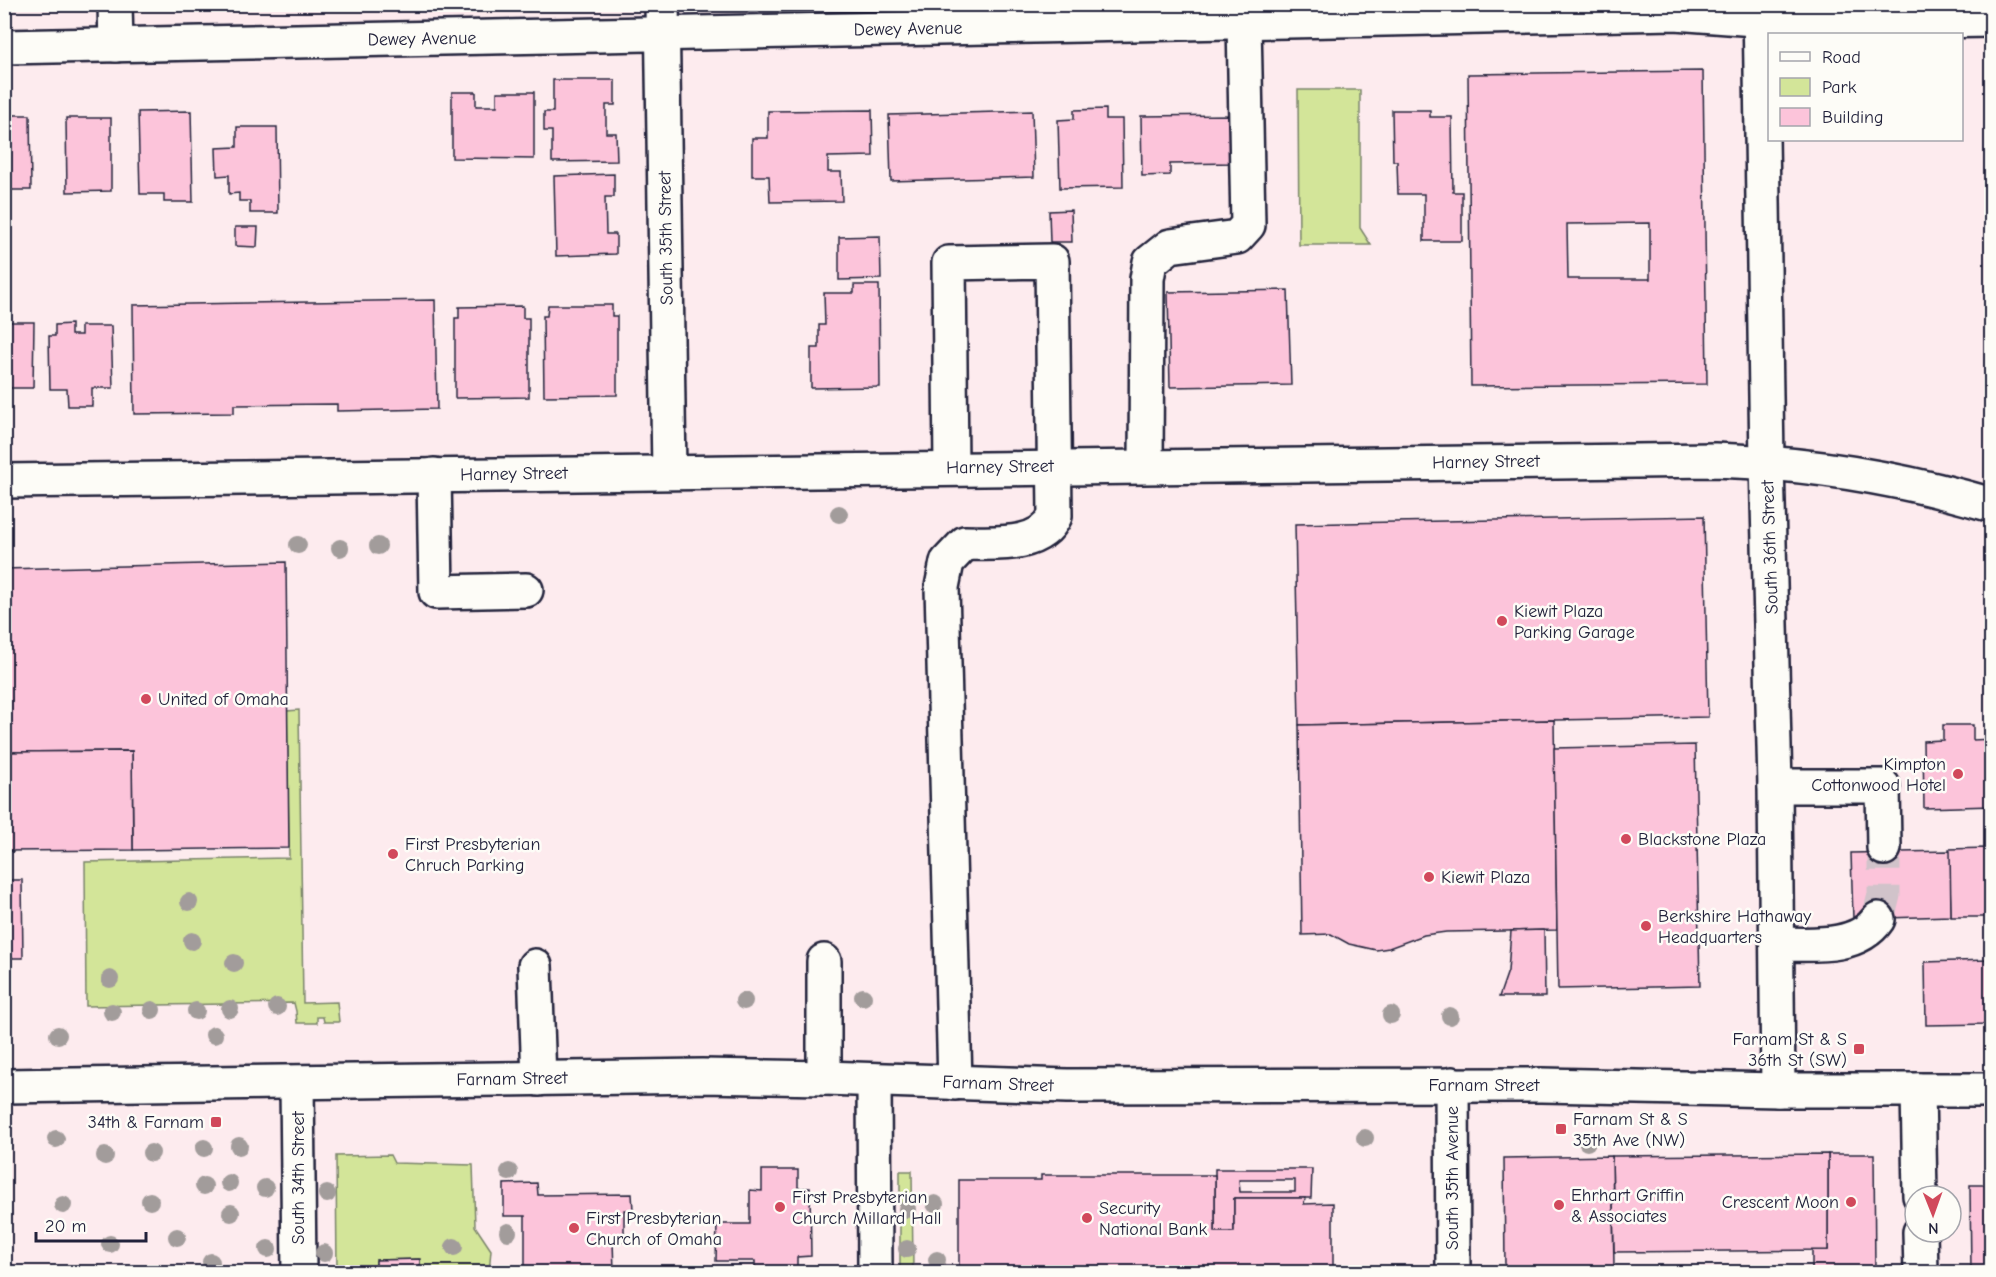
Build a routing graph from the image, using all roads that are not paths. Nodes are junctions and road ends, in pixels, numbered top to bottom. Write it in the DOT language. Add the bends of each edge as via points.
graph roads {
  1 [pos="115,4"];
  2 [pos="1760,12"];
  3 [pos="1212,14"];
  4 [pos="1983,15"];
  5 [pos="662,19"];
  6 [pos="1244,22"];
  7 [pos="116,45"];
  8 [pos="4,47"];
  9 [pos="1767,462"];
  10 [pos="1146,466"];
  11 [pos="1054,467"];
  12 [pos="951,468"];
  13 [pos="669,472"];
  14 [pos="434,475"];
  15 [pos="4,481"];
  16 [pos="1992,505"];
  17 [pos="526,590"];
  18 [pos="1775,786"];
  19 [pos="1884,848"];
  20 [pos="1878,919"];
  21 [pos="1777,944"];
  22 [pos="824,961"];
  23 [pos="536,966"];
  24 [pos="824,1078"];
  25 [pos="539,1079"];
  26 [pos="874,1080"];
  27 [pos="297,1083"];
  28 [pos="955,1083"];
  29 [pos="1452,1084"];
  30 [pos="4,1086"];
  31 [pos="1778,1090"];
  32 [pos="1918,1090"];
  33 [pos="1992,1090"];
  34 [pos="1920,1184"];
  35 [pos="1920,1244"];
  36 [pos="298,1272"];
  37 [pos="875,1272"];
  38 [pos="1453,1272"];
  39 [pos="1921,1272"];
  1 -- 7 [label="street"];
  2 -- 4 [label="street, Dewey Avenue" via="1826,23"];
  2 -- 6 [label="street, Dewey Avenue"];
  2 -- 9 [label="street, South 36th Street"];
  3 -- 5 [label="street, Dewey Avenue"];
  3 -- 6 [label="street, Dewey Avenue"];
  5 -- 7 [label="street, Dewey Avenue"];
  5 -- 13 [label="street, South 35th Street"];
  6 -- 10 [label="street" via="1248,225 1237,237 1170,246 1150,262"];
  7 -- 8 [label="street, Dewey Avenue"];
  9 -- 10 [label="street, Harney Street"];
  9 -- 16 [label="street, Harney Street" via="1878,476"];
  9 -- 18 [label="street, South 36th Street"];
  10 -- 11 [label="street, Harney Street"];
  11 -- 12 [label="street, Harney Street"];
  11 -- 12 [label="street" via="1052,261 949,263"];
  11 -- 28 [label="street" via="1055,516 1045,531 1007,542 965,543 947,562 942,587"];
  12 -- 13 [label="street, Harney Street"];
  13 -- 14 [label="street, Harney Street"];
  14 -- 15 [label="street, Harney Street"];
  14 -- 17 [label="street" via="436,592"];
  18 -- 19 [label="street" via="1883,786"];
  18 -- 21 [label="street, South 36th Street"];
  20 -- 21 [label="street" via="1865,932 1833,943"];
  21 -- 31 [label="street, South 36th Street"];
  22 -- 24 [label="street"];
  23 -- 25 [label="street"];
  24 -- 25 [label="street, Farnam Street"];
  24 -- 26 [label="street, Farnam Street"];
  25 -- 27 [label="street, Farnam Street"];
  26 -- 28 [label="street, Farnam Street"];
  26 -- 37 [label="street"];
  27 -- 30 [label="street, Farnam Street"];
  27 -- 36 [label="street, South 34th Street"];
  28 -- 29 [label="street, Farnam Street"];
  29 -- 31 [label="street, Farnam Street"];
  29 -- 38 [label="street, South 35th Avenue"];
  31 -- 32 [label="street, Farnam Street"];
  32 -- 33 [label="street, Farnam Street"];
  32 -- 34 [label="street"];
  35 -- 39 [label="street"];
}
